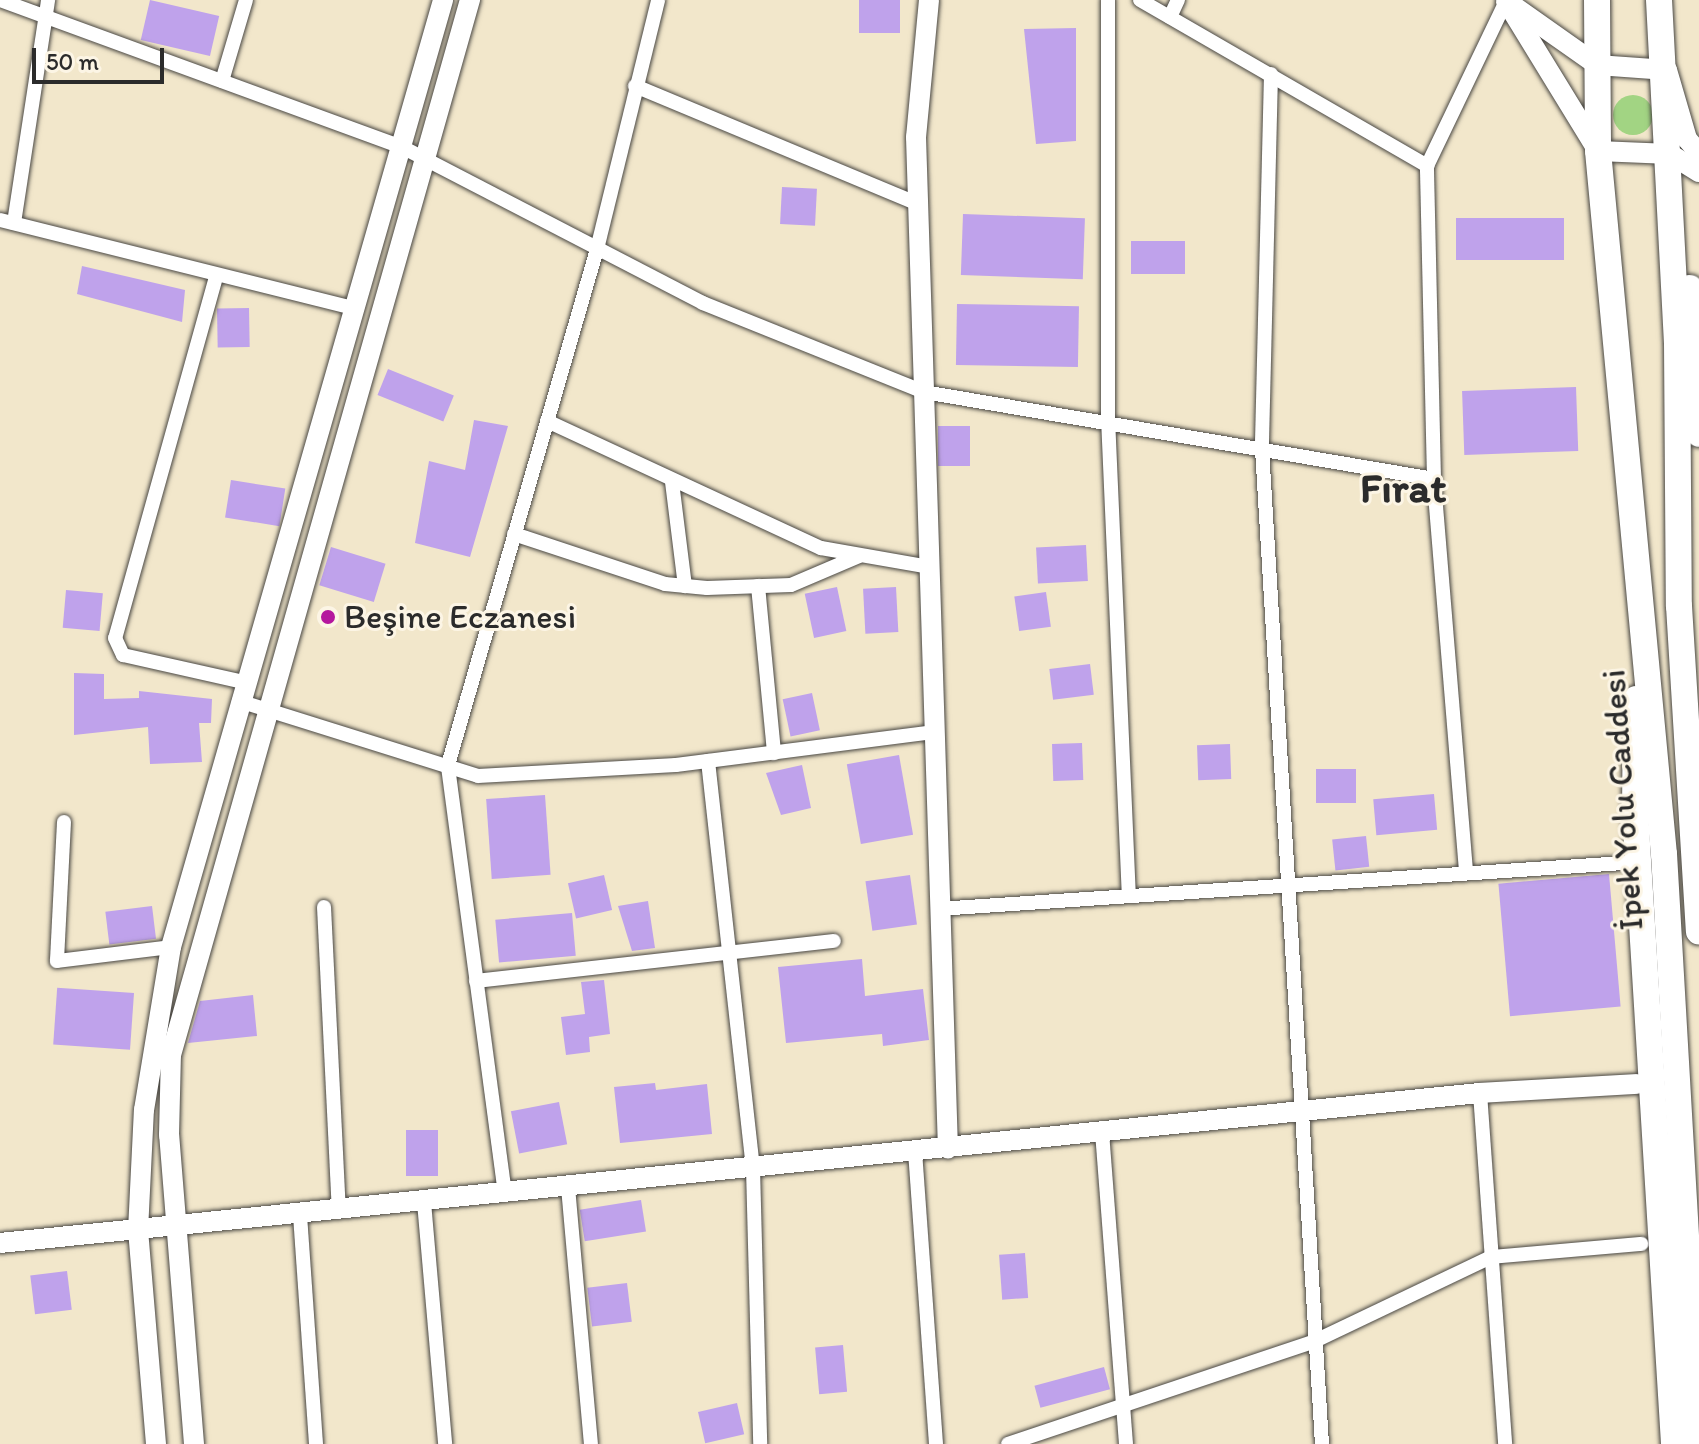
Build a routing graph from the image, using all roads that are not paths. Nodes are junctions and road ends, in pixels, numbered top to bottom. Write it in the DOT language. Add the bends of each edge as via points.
graph roads {
  1 [pos="0,0"];
  2 [pos="48,0"];
  3 [pos="246,0"];
  4 [pos="443,0"];
  5 [pos="470,0"];
  6 [pos="658,0"];
  7 [pos="929,0"];
  8 [pos="1108,0"];
  9 [pos="1140,0"];
  10 [pos="1178,0"];
  11 [pos="1597,0"];
  12 [pos="1659,0"];
  13 [pos="1504,1"];
  14 [pos="1170,17"];
  15 [pos="45,18"];
  16 [pos="1597,65"];
  17 [pos="1667,70"];
  18 [pos="1271,74"];
  19 [pos="222,81"];
  20 [pos="635,86"];
  21 [pos="1689,145"];
  22 [pos="400,146"];
  23 [pos="1598,151"];
  24 [pos="422,158"];
  25 [pos="1427,166"];
  26 [pos="1699,172"];
  27 [pos="918,204"];
  28 [pos="7,221"];
  29 [pos="597,249"];
  30 [pos="216,277"];
  31 [pos="350,307"];
  32 [pos="924,392"];
  33 [pos="1108,418"];
  34 [pos="547,421"];
  35 [pos="1699,434"];
  36 [pos="1262,449"];
  37 [pos="1434,479"];
  38 [pos="672,482"];
  39 [pos="514,534"];
  40 [pos="1638,540"];
  41 [pos="859,556"];
  42 [pos="930,567"];
  43 [pos="685,586"];
  44 [pos="758,586"];
  45 [pos="242,691"];
  46 [pos="264,708"];
  47 [pos="935,732"];
  48 [pos="774,753"];
  49 [pos="708,761"];
  50 [pos="448,765"];
  51 [pos="64,822"];
  52 [pos="1638,862"];
  53 [pos="1466,871"];
  54 [pos="1294,888"];
  55 [pos="1129,896"];
  56 [pos="324,907"];
  57 [pos="938,909"];
  58 [pos="1699,931"];
  59 [pos="834,941"];
  60 [pos="171,947"];
  61 [pos="729,952"];
  62 [pos="476,981"];
  63 [pos="1637,1084"];
  64 [pos="1480,1093"];
  65 [pos="1301,1112"];
  66 [pos="1102,1132"];
  67 [pos="948,1148"];
  68 [pos="915,1151"];
  69 [pos="753,1168"];
  70 [pos="568,1187"];
  71 [pos="505,1194"];
  72 [pos="424,1202"];
  73 [pos="339,1211"];
  74 [pos="300,1215"];
  75 [pos="176,1227"];
  76 [pos="138,1231"];
  77 [pos="0,1243"];
  78 [pos="1641,1244"];
  79 [pos="1491,1257"];
  80 [pos="1315,1341"];
  81 [pos="1123,1408"];
  82 [pos="156,1444"];
  83 [pos="194,1444"];
  84 [pos="316,1444"];
  85 [pos="445,1444"];
  86 [pos="591,1444"];
  87 [pos="760,1444"];
  88 [pos="936,1444"];
  89 [pos="1008,1444"];
  90 [pos="1126,1444"];
  91 [pos="1322,1444"];
  92 [pos="1505,1444"];
  93 [pos="1674,1444"];
  94 [pos="1698,1444"];
  1 -- 15 [label="street"];
  2 -- 15 [label="street"];
  3 -- 19 [label="street"];
  4 -- 22 [label="street"];
  5 -- 24 [label="street"];
  6 -- 20 [label="street"];
  7 -- 27 [label="street"];
  8 -- 33 [label="street"];
  9 -- 14 [label="street"];
  10 -- 14 [label="street"];
  11 -- 16 [label="highway, İpek Yolu Caddesi"];
  12 -- 17 [label="highway, İpek Yolu Caddesi"];
  13 -- 16 [label="street"];
  13 -- 23 [label="street"];
  13 -- 25 [label="street"];
  14 -- 18 [label="street"];
  15 -- 19 [label="street"];
  15 -- 28 [label="street"];
  16 -- 17 [label="street"];
  16 -- 23 [label="highway, İpek Yolu Caddesi"];
  17 -- 21 [label="highway, İpek Yolu Caddesi"];
  18 -- 25 [label="street"];
  18 -- 36 [label="street"];
  19 -- 22 [label="street"];
  20 -- 27 [label="street"];
  20 -- 29 [label="street"];
  21 -- 23 [label="street"];
  21 -- 26 [label="street"];
  21 -- 35 [label="highway"];
  21 -- 58 [label="highway, İpek Yolu Caddesi" via="1679,606"];
  22 -- 24 [label="street"];
  22 -- 31 [label="street"];
  23 -- 40 [label="highway, İpek Yolu Caddesi"];
  24 -- 29 [label="street"];
  24 -- 46 [label="street"];
  25 -- 37 [label="street"];
  27 -- 32 [label="street"];
  28 -- 30 [label="street"];
  29 -- 32 [label="street" via="703,303"];
  29 -- 34 [label="street"];
  30 -- 31 [label="street"];
  30 -- 45 [label="street" via="115,638 123,655"];
  31 -- 45 [label="street"];
  32 -- 33 [label="street"];
  32 -- 42 [label="street"];
  33 -- 36 [label="street"];
  33 -- 55 [label="street"];
  34 -- 38 [label="street"];
  34 -- 39 [label="street"];
  36 -- 37 [label="street"];
  36 -- 54 [label="street"];
  37 -- 53 [label="street"];
  38 -- 41 [label="street" via="821,548"];
  38 -- 43 [label="street"];
  39 -- 43 [label="street"];
  39 -- 50 [label="street"];
  40 -- 52 [label="highway"];
  40 -- 94 [label="highway, İpek Yolu Caddesi"];
  41 -- 42 [label="street"];
  41 -- 44 [label="street" via="791,585"];
  42 -- 47 [label="street"];
  43 -- 44 [label="street"];
  44 -- 48 [label="street"];
  45 -- 46 [label="street"];
  45 -- 60 [label="street"];
  46 -- 50 [label="street"];
  46 -- 75 [label="street" via="171,1055"];
  47 -- 48 [label="street"];
  47 -- 57 [label="street"];
  48 -- 49 [label="street"];
  49 -- 50 [label="street" via="478,776"];
  49 -- 61 [label="street"];
  50 -- 62 [label="street"];
  51 -- 60 [label="street" via="57,961"];
  52 -- 53 [label="street"];
  52 -- 93 [label="highway"];
  53 -- 54 [label="street"];
  54 -- 55 [label="street"];
  54 -- 65 [label="street"];
  55 -- 57 [label="street"];
  56 -- 73 [label="street"];
  57 -- 67 [label="street"];
  59 -- 61 [label="street"];
  60 -- 76 [label="street" via="144,1110"];
  61 -- 62 [label="street"];
  61 -- 69 [label="street"];
  62 -- 71 [label="street"];
  63 -- 64 [label="street"];
  64 -- 65 [label="street"];
  64 -- 79 [label="street"];
  65 -- 66 [label="street"];
  65 -- 80 [label="street"];
  66 -- 67 [label="street"];
  66 -- 81 [label="street"];
  67 -- 68 [label="street"];
  68 -- 69 [label="street"];
  68 -- 88 [label="street"];
  69 -- 70 [label="street"];
  69 -- 87 [label="street"];
  70 -- 71 [label="street"];
  70 -- 86 [label="street"];
  71 -- 72 [label="street"];
  72 -- 73 [label="street"];
  72 -- 85 [label="street"];
  73 -- 74 [label="street"];
  74 -- 75 [label="street"];
  74 -- 84 [label="street"];
  75 -- 76 [label="street"];
  75 -- 83 [label="street"];
  76 -- 77 [label="street"];
  76 -- 82 [label="street"];
  78 -- 79 [label="street"];
  79 -- 80 [label="street"];
  79 -- 92 [label="street"];
  80 -- 81 [label="street"];
  80 -- 91 [label="street"];
  81 -- 89 [label="street"];
  81 -- 90 [label="street"];
}
